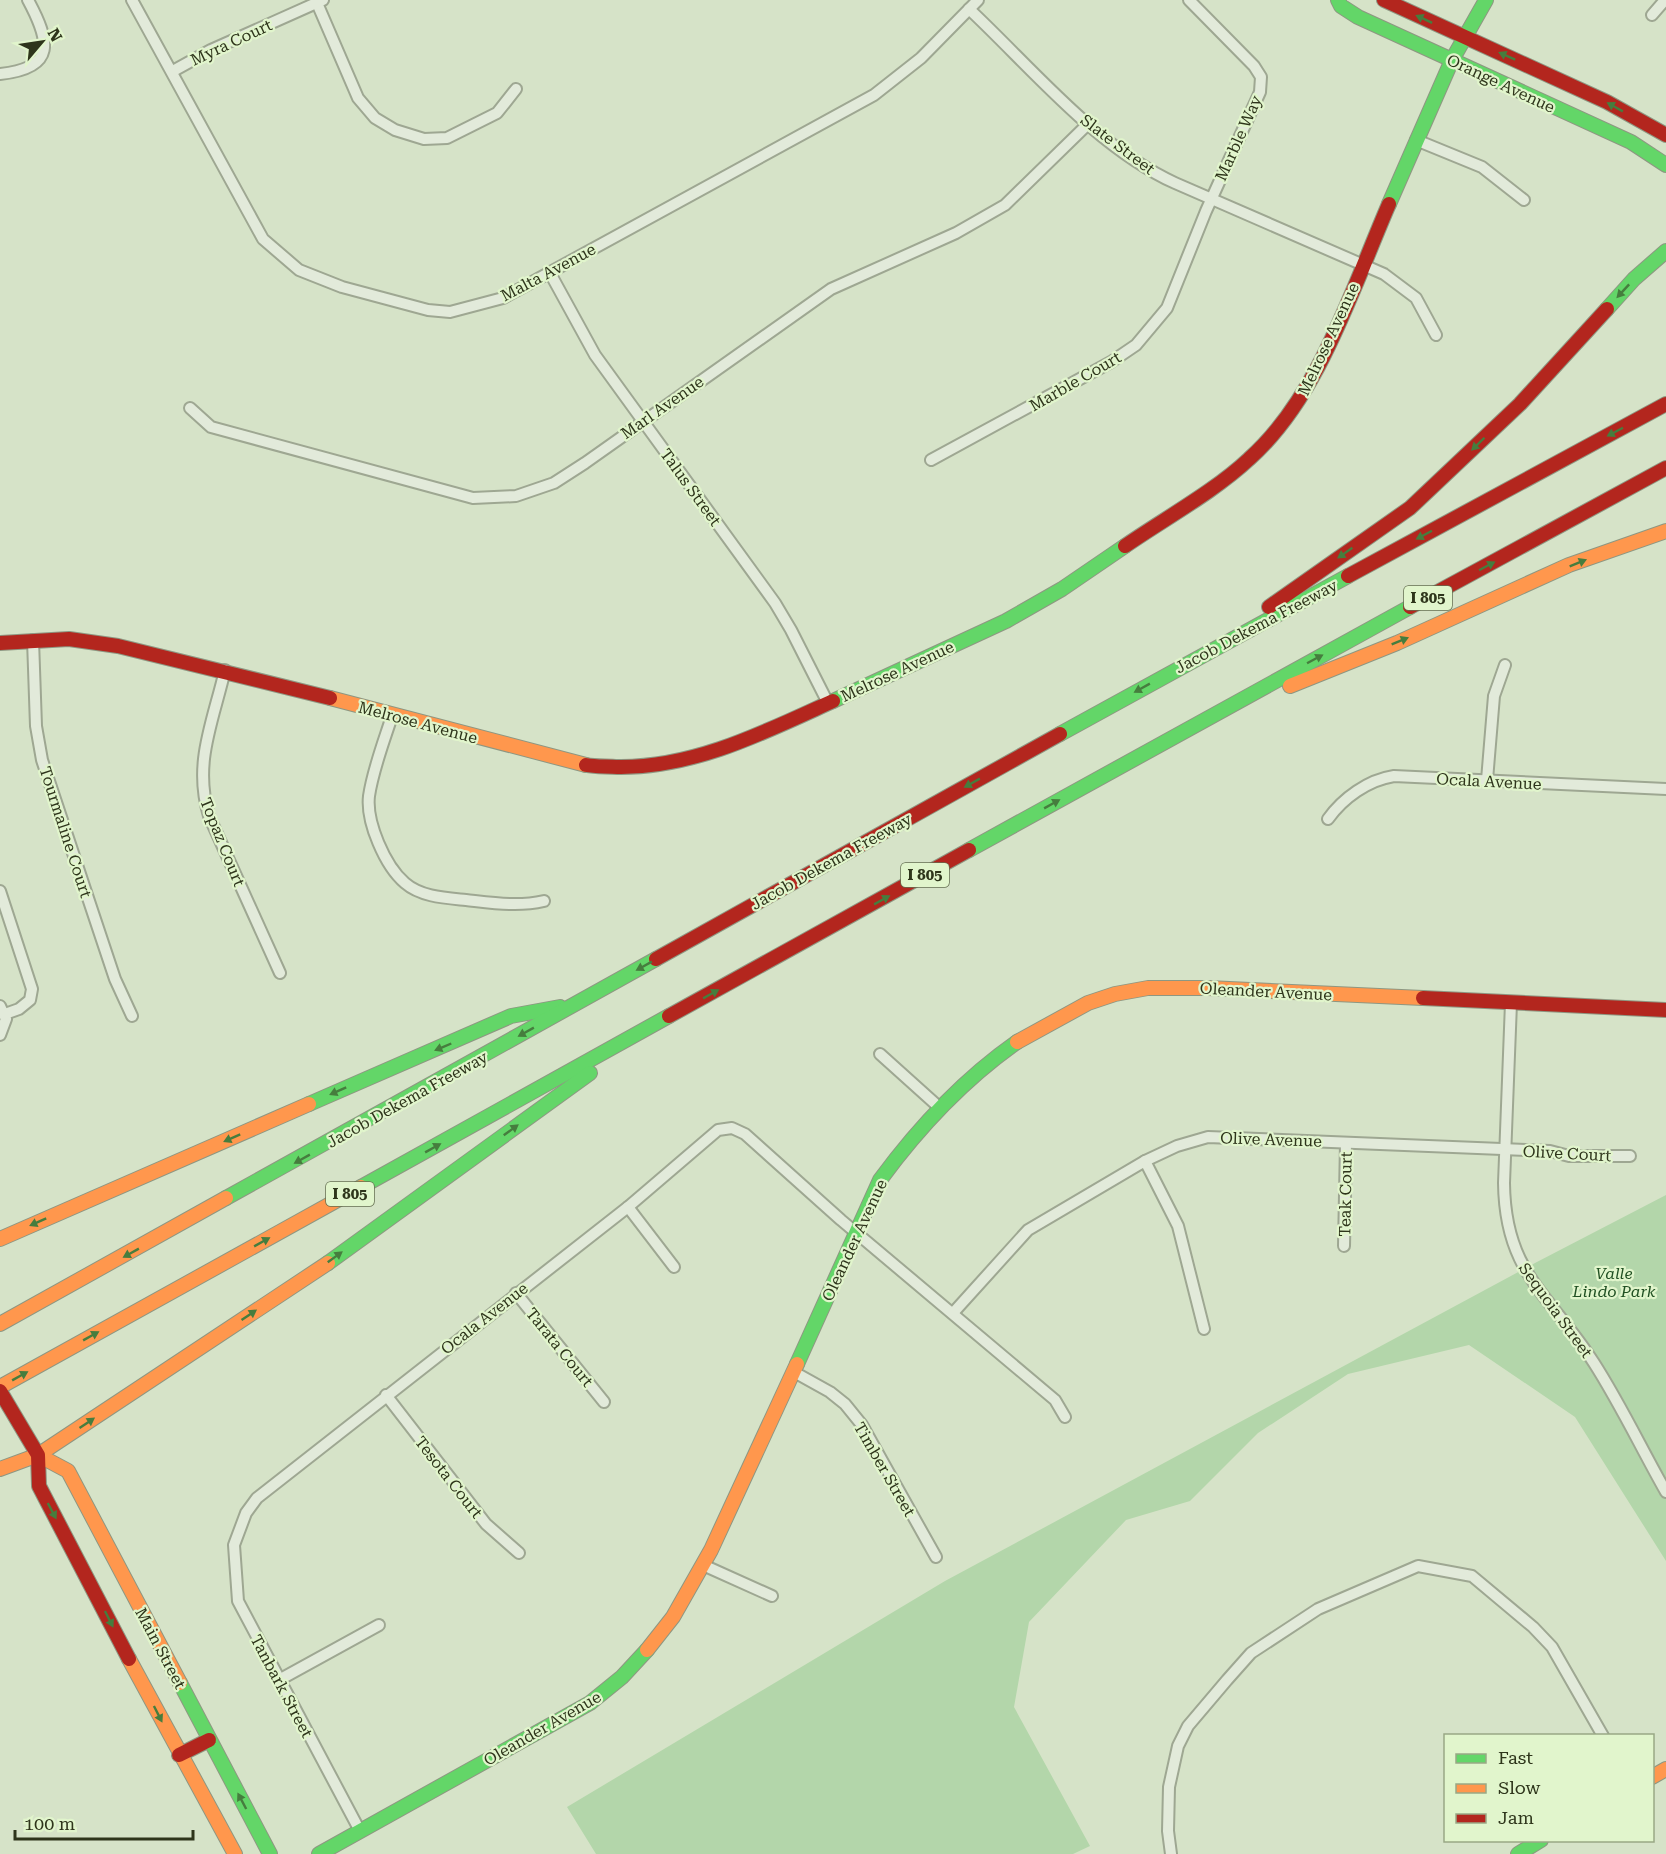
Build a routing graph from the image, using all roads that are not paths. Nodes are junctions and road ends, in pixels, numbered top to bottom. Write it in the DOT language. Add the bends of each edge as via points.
graph roads {
  1 [pos="28,0"];
  2 [pos="132,0"];
  3 [pos="978,0"];
  4 [pos="1189,0"];
  5 [pos="1338,0"];
  6 [pos="1384,0"];
  7 [pos="1486,0"];
  8 [pos="1665,0"];
  9 [pos="320,1"];
  10 [pos="969,9"];
  11 [pos="1652,15"];
  12 [pos="1464,38"];
  13 [pos="1452,60"];
  14 [pos="172,71"];
  15 [pos="0,75"];
  16 [pos="516,89"];
  17 [pos="1088,124"];
  18 [pos="1666,135"];
  19 [pos="1416,140"];
  20 [pos="1666,165"];
  21 [pos="1212,199"];
  22 [pos="1524,200"];
  23 [pos="1666,251"];
  24 [pos="1362,264"];
  25 [pos="550,273"];
  26 [pos="1436,335"];
  27 [pos="1666,404"];
  28 [pos="190,408"];
  29 [pos="643,421"];
  30 [pos="931,460"];
  31 [pos="1666,468"];
  32 [pos="1666,531"];
  33 [pos="33,640"];
  34 [pos="0,643"];
  35 [pos="1193,660"];
  36 [pos="1505,665"];
  37 [pos="225,670"];
  38 [pos="828,703"];
  39 [pos="392,716"];
  40 [pos="1190,727"];
  41 [pos="1487,780"];
  42 [pos="1666,789"];
  43 [pos="1328,819"];
  44 [pos="1,895"];
  45 [pos="544,901"];
  46 [pos="280,973"];
  47 [pos="577,1003"];
  48 [pos="1511,1003"];
  49 [pos="3,1010"];
  50 [pos="1666,1010"];
  51 [pos="132,1016"];
  52 [pos="660,1023"];
  53 [pos="0,1035"];
  54 [pos="880,1054"];
  55 [pos="940,1108"];
  56 [pos="1346,1143"];
  57 [pos="1505,1150"];
  58 [pos="1630,1156"];
  59 [pos="1145,1161"];
  60 [pos="628,1207"];
  61 [pos="856,1233"];
  62 [pos="0,1239"];
  63 [pos="1344,1246"];
  64 [pos="674,1267"];
  65 [pos="516,1293"];
  66 [pos="953,1313"];
  67 [pos="6,1321"];
  68 [pos="1204,1329"];
  69 [pos="794,1372"];
  70 [pos="0,1389"];
  71 [pos="386,1395"];
  72 [pos="604,1402"];
  73 [pos="1065,1417"];
  74 [pos="38,1455"];
  75 [pos="0,1469"];
  76 [pos="1666,1492"];
  77 [pos="238,1533"];
  78 [pos="519,1553"];
  79 [pos="936,1557"];
  80 [pos="703,1565"];
  81 [pos="772,1596"];
  82 [pos="379,1625"];
  83 [pos="279,1680"];
  84 [pos="1603,1734"];
  85 [pos="209,1740"];
  86 [pos="179,1755"];
  87 [pos="360,1831"];
  88 [pos="1538,1842"];
  89 [pos="235,1854"];
  90 [pos="270,1854"];
  91 [pos="319,1854"];
  92 [pos="1171,1854"];
  93 [pos="1518,1854"];
  1 -- 15 [label="street" via="43,28 42,54 28,69"];
  2 -- 14 [label="street, Malta Avenue"];
  3 -- 10 [label="street, Malta Avenue"];
  4 -- 21 [label="street, Marble Way" via="1261,77 1260,92"];
  5 -- 13 [label="main road, Orange Avenue" via="1358,17"];
  12 -- 6 [label="main road, Orange Avenue, one-way"];
  7 -- 12 [label="main road, Melrose Avenue"];
  8 -- 11 [label="street"];
  9 -- 14 [label="street, Myra Court"];
  9 -- 16 [label="street" via="358,98 375,118 395,130 424,138 447,138 497,113"];
  10 -- 17 [label="street, Slate Street"];
  10 -- 25 [label="street, Malta Avenue" via="921,58 874,95"];
  12 -- 13 [label="main road, Melrose Avenue"];
  18 -- 12 [label="main road, Orange Avenue, one-way" via="1607,102"];
  13 -- 19 [label="main road, Melrose Avenue"];
  13 -- 20 [label="main road, Orange Avenue" via="1631,142"];
  14 -- 25 [label="street, Malta Avenue" via="263,239 299,270 359,291 450,312 503,298"];
  17 -- 21 [label="street, Slate Street" via="1143,166"];
  17 -- 29 [label="street, Marl Avenue" via="1005,205 956,233 831,289"];
  19 -- 22 [label="street" via="1482,167"];
  19 -- 24 [label="main road, Melrose Avenue"];
  21 -- 24 [label="street, Slate Street"];
  21 -- 30 [label="street, Marble Court" via="1167,308 1136,345"];
  23 -- 35 [label="main road, one-way" via="1634,279 1520,404 1410,508"];
  24 -- 26 [label="street, Slate Street" via="1384,274 1416,298"];
  24 -- 38 [label="main road, Melrose Avenue" via="1299,402 1249,460 1043,601"];
  25 -- 29 [label="street, Talus Street" via="595,355"];
  27 -- 35 [label="main road, Jacob Dekema Freeway, one-way"];
  28 -- 29 [label="street, Marl Avenue" via="211,427 473,498 516,496 554,483"];
  29 -- 38 [label="street, Talus Street" via="775,603"];
  40 -- 31 [label="main road, I 805, one-way"];
  40 -- 32 [label="main road, one-way" via="1410,637 1521,586"];
  33 -- 34 [label="main road, Melrose Avenue"];
  33 -- 37 [label="main road, Melrose Avenue" via="104,643"];
  33 -- 51 [label="street, Tourmaline Court" via="36,726 42,760 115,979"];
  35 -- 47 [label="main road, Jacob Dekema Freeway, one-way"];
  36 -- 41 [label="street" via="1494,696"];
  37 -- 39 [label="main road, Melrose Avenue"];
  37 -- 46 [label="street, Topaz Court" via="202,753 203,795"];
  38 -- 39 [label="main road, Melrose Avenue" via="710,753 672,764 629,768 591,766"];
  39 -- 45 [label="street" via="369,797 370,813 383,853 405,884 430,896 518,905"];
  52 -- 40 [label="main road, I 805, one-way"];
  41 -- 42 [label="street, Ocala Avenue"];
  41 -- 43 [label="street, Ocala Avenue" via="1383,778 1341,802"];
  44 -- 49 [label="street" via="32,989 30,1000 19,1009"];
  47 -- 62 [label="main road, one-way" via="512,1016"];
  47 -- 67 [label="main road, Jacob Dekema Freeway, one-way"];
  48 -- 50 [label="main road, Oleander Avenue"];
  48 -- 55 [label="main road, Oleander Avenue" via="1208,988 1148,988 1115,994 1088,1003 999,1053"];
  48 -- 57 [label="street, Sequoia Street"];
  49 -- 53 [label="street" via="6,1025"];
  70 -- 52 [label="main road, I 805, one-way"];
  74 -- 52 [label="main road, one-way" via="329,1262"];
  54 -- 55 [label="street"];
  55 -- 61 [label="main road, Oleander Avenue" via="880,1180"];
  56 -- 57 [label="street, Olive Avenue"];
  56 -- 59 [label="street, Olive Avenue" via="1208,1137"];
  56 -- 63 [label="street, Teak Court"];
  57 -- 58 [label="street, Olive Court"];
  57 -- 76 [label="street, Sequoia Street" via="1505,1208 1521,1265 1596,1366"];
  59 -- 66 [label="street, Olive Avenue" via="1028,1230"];
  59 -- 68 [label="street" via="1178,1226"];
  60 -- 61 [label="street, Ocala Avenue" via="718,1130 732,1128 744,1134"];
  60 -- 64 [label="street"];
  60 -- 65 [label="street, Ocala Avenue"];
  61 -- 66 [label="street"];
  61 -- 69 [label="main road, Oleander Avenue"];
  65 -- 71 [label="street, Ocala Avenue"];
  65 -- 72 [label="street, Tarata Court"];
  66 -- 73 [label="street" via="1055,1400"];
  69 -- 79 [label="street, Timber Street" via="830,1392 862,1425"];
  69 -- 80 [label="main road, Oleander Avenue"];
  70 -- 74 [label="main road, Main Street"];
  71 -- 77 [label="street, Ocala Avenue" via="257,1498"];
  71 -- 78 [label="street, Tesota Court" via="486,1524"];
  74 -- 75 [label="main road"];
  74 -- 85 [label="main road, Main Street" via="68,1471"];
  74 -- 86 [label="main road, Main Street, one-way" via="39,1486"];
  77 -- 83 [label="street, Tanbark Street" via="234,1545 238,1601"];
  80 -- 81 [label="street"];
  80 -- 87 [label="main road, Oleander Avenue" via="669,1627 612,1687"];
  82 -- 83 [label="street"];
  83 -- 87 [label="street, Tanbark Street"];
  84 -- 92 [label="street" via="1552,1647 1533,1627 1472,1576 1418,1566 1318,1609 1251,1653 1227,1680 1188,1726 1178,1746 1169,1787"];
  85 -- 86 [label="main road"];
  90 -- 85 [label="main road, Main Street, one-way"];
  86 -- 89 [label="main road, Main Street"];
  87 -- 91 [label="main road, Oleander Avenue"];
  88 -- 93 [label="main road"];
}
